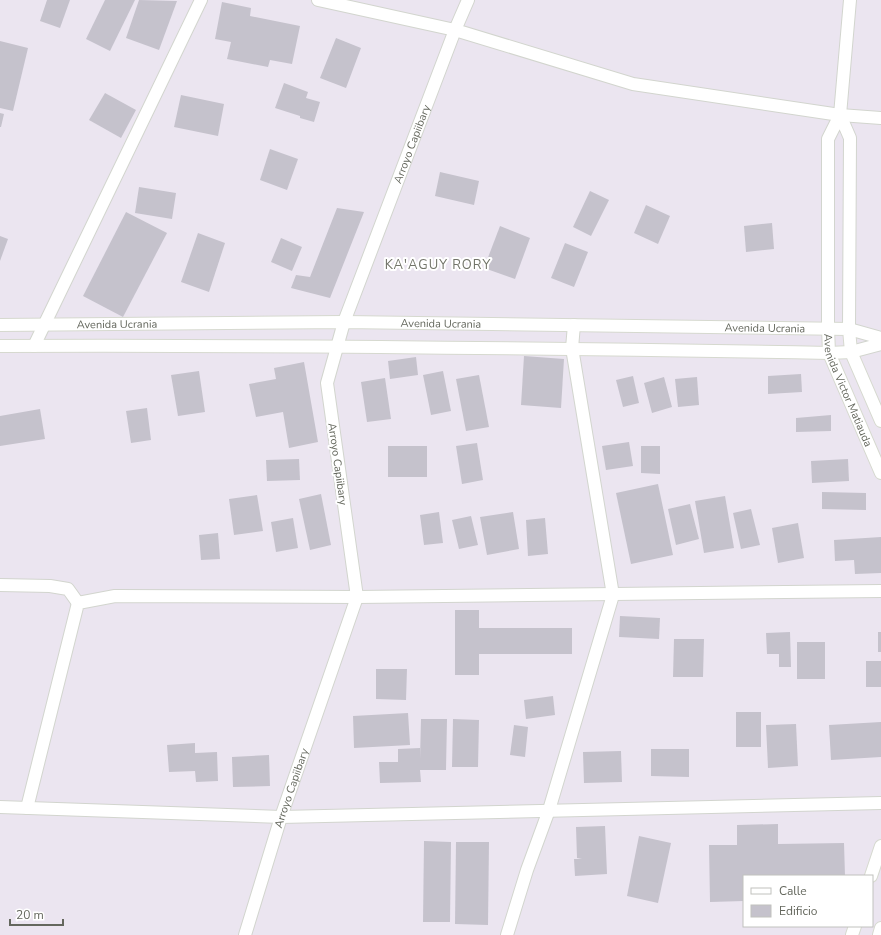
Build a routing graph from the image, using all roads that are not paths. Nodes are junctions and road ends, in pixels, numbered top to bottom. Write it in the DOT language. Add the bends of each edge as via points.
graph roads {
  1 [pos="201,0"];
  2 [pos="318,0"];
  3 [pos="468,0"];
  4 [pos="850,0"];
  5 [pos="455,30"];
  6 [pos="840,115"];
  7 [pos="881,118"];
  8 [pos="344,322"];
  9 [pos="45,324"];
  10 [pos="0,325"];
  11 [pos="574,325"];
  12 [pos="828,328"];
  13 [pos="849,329"];
  14 [pos="881,338"];
  15 [pos="881,344"];
  16 [pos="0,346"];
  17 [pos="34,346"];
  18 [pos="338,346"];
  19 [pos="572,348"];
  20 [pos="851,352"];
  21 [pos="829,353"];
  22 [pos="881,421"];
  23 [pos="881,473"];
  24 [pos="0,585"];
  25 [pos="881,591"];
  26 [pos="613,595"];
  27 [pos="357,597"];
  28 [pos="78,603"];
  29 [pos="881,803"];
  30 [pos="0,807"];
  31 [pos="27,808"];
  32 [pos="549,810"];
  33 [pos="282,817"];
  34 [pos="881,846"];
  35 [pos="871,875"];
  36 [pos="881,928"];
  37 [pos="245,935"];
  38 [pos="507,935"];
  39 [pos="879,935"];
  1 -- 9 [label="street"];
  2 -- 5 [label="street"];
  3 -- 5 [label="street, Arroyo Capiibary"];
  4 -- 6 [label="street"];
  5 -- 6 [label="street" via="632,84"];
  5 -- 8 [label="street, Arroyo Capiibary"];
  6 -- 7 [label="street"];
  6 -- 12 [label="street, Avenida Victor Matiauda" via="828,138"];
  6 -- 13 [label="street, Avenida Victor Matiauda" via="850,138"];
  8 -- 9 [label="street, Avenida Ucrania"];
  8 -- 11 [label="street, Avenida Ucrania"];
  8 -- 18 [label="street, Arroyo Capiibary"];
  9 -- 10 [label="street, Avenida Ucrania"];
  9 -- 17 [label="street"];
  11 -- 12 [label="street, Avenida Ucrania"];
  11 -- 19 [label="street"];
  12 -- 13 [label="street, Avenida Ucrania"];
  12 -- 21 [label="street, Avenida Victor Matiauda"];
  13 -- 14 [label="street, Avenida Ucrania"];
  13 -- 20 [label="street, Avenida Victor Matiauda"];
  15 -- 20 [label="street, Avenida Ucrania"];
  16 -- 17 [label="street, Avenida Ucrania"];
  17 -- 18 [label="street, Avenida Ucrania"];
  18 -- 19 [label="street, Avenida Ucrania"];
  18 -- 27 [label="street, Arroyo Capiibary" via="327,383"];
  19 -- 21 [label="street, Avenida Ucrania"];
  19 -- 26 [label="street"];
  20 -- 21 [label="street, Avenida Ucrania"];
  20 -- 22 [label="street, Avenida Victor Matiauda"];
  21 -- 23 [label="street, Avenida Victor Matiauda"];
  24 -- 28 [label="street" via="68,589"];
  25 -- 26 [label="street"];
  26 -- 27 [label="street"];
  26 -- 32 [label="street"];
  27 -- 28 [label="street" via="114,596"];
  27 -- 33 [label="street, Arroyo Capiibary"];
  28 -- 31 [label="street"];
  29 -- 32 [label="street"];
  30 -- 31 [label="street"];
  31 -- 33 [label="street"];
  32 -- 33 [label="street"];
  32 -- 38 [label="street"];
  33 -- 37 [label="street, Arroyo Capiibary"];
  34 -- 35 [label="street"];
  36 -- 39 [label="street"];
}
